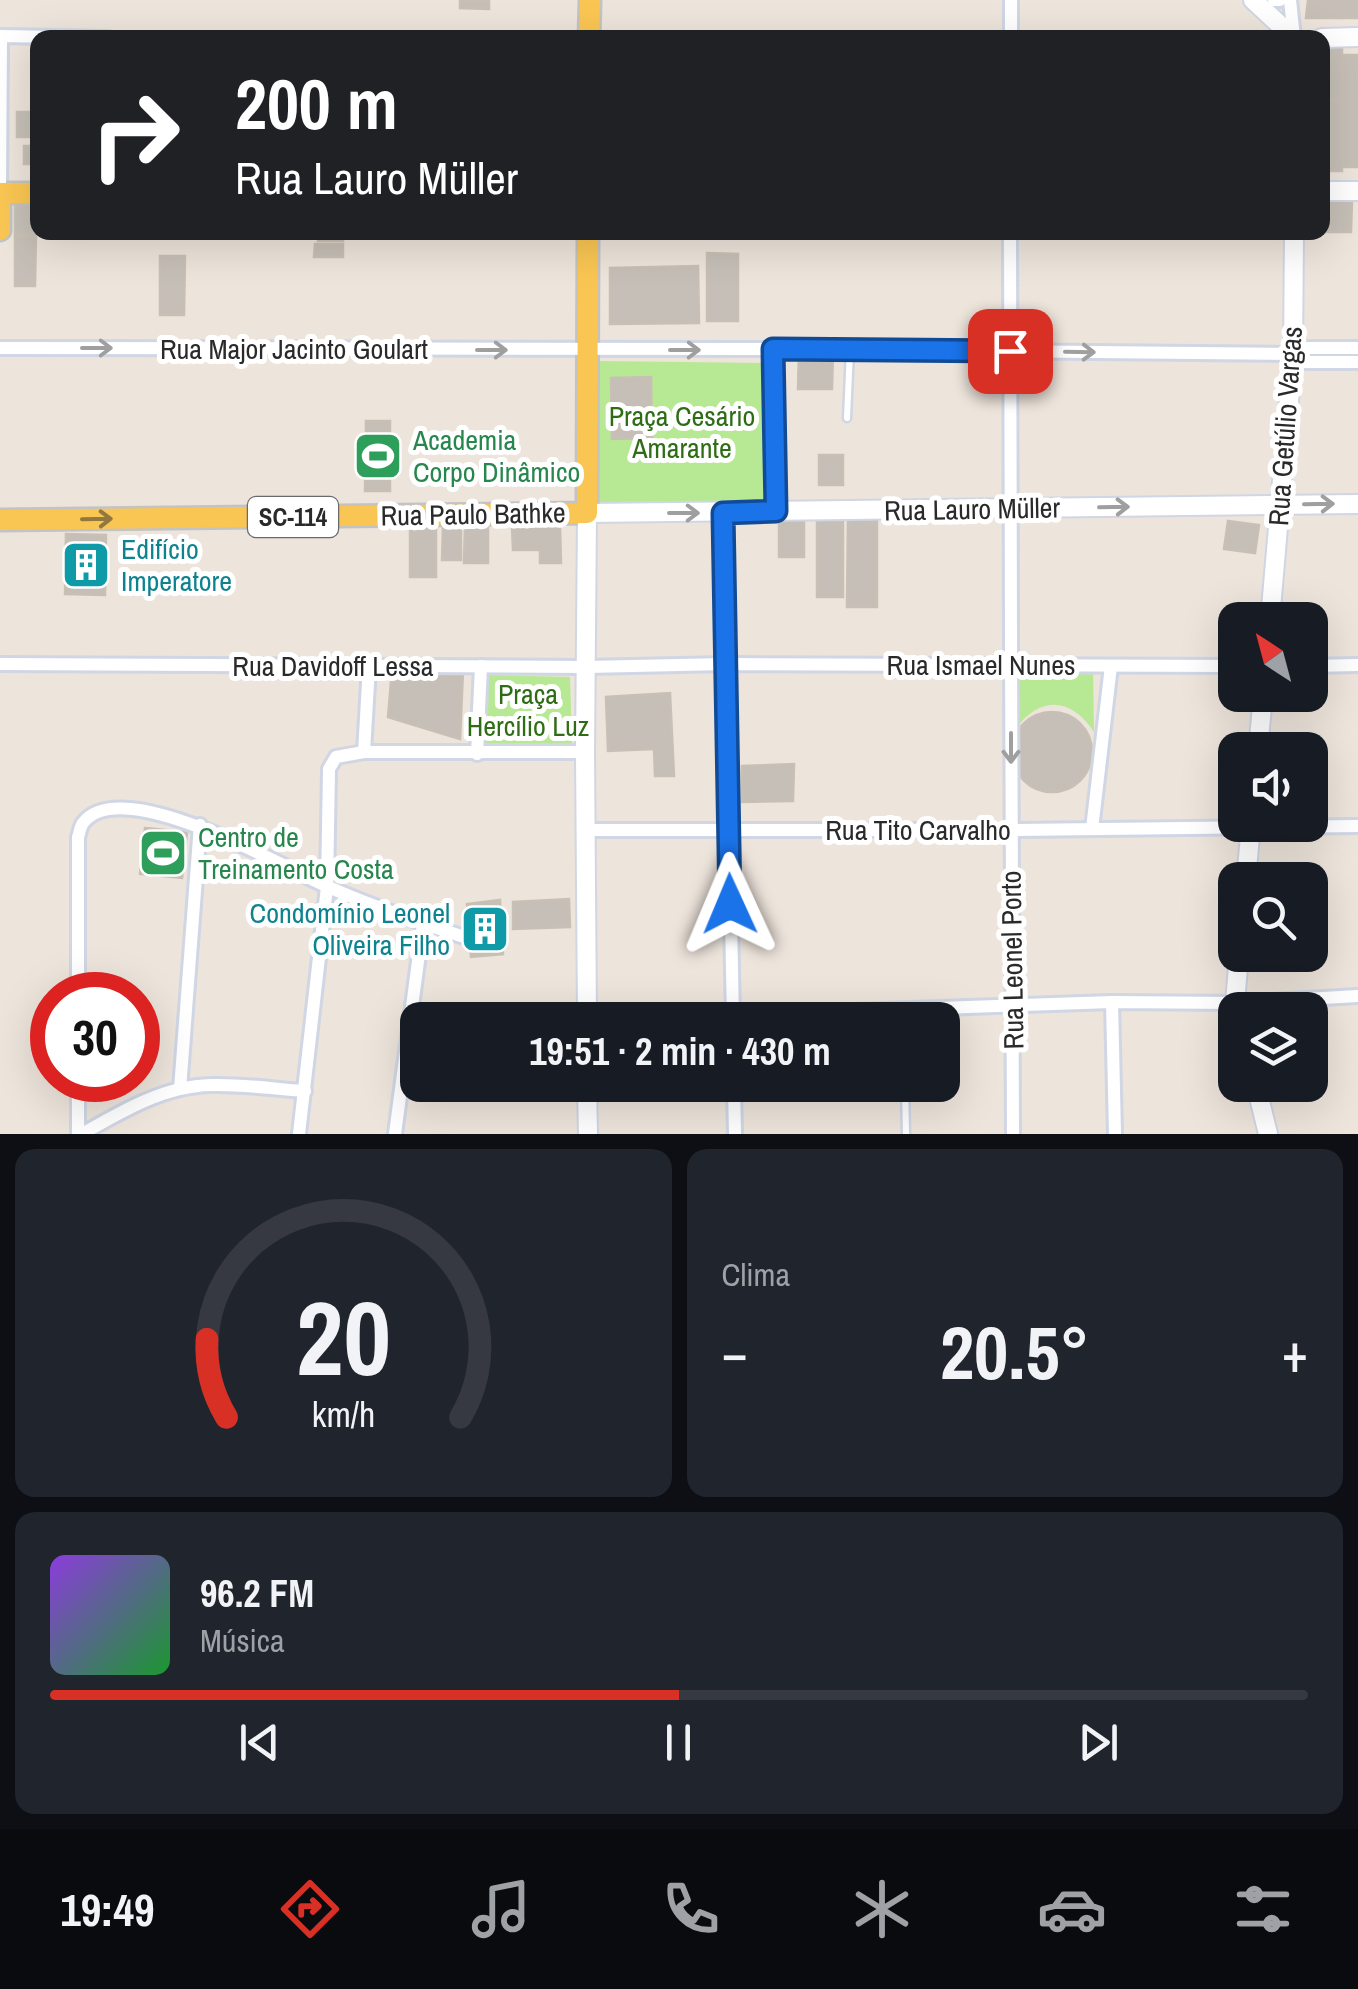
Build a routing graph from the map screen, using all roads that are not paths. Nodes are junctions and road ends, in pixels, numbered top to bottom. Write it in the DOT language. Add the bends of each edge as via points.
graph roads {
  1 [pos="590,0"];
  2 [pos="1011,0"];
  3 [pos="1253,0"];
  4 [pos="1290,0"];
  5 [pos="1273,4"];
  6 [pos="589,30"];
  7 [pos="1011,30"];
  8 [pos="1289,30"];
  9 [pos="1293,30"];
  10 [pos="1,36"];
  11 [pos="30,37"];
  12 [pos="1358,37"];
  13 [pos="1330,38"];
  14 [pos="1330,191"];
  15 [pos="1358,191"];
  16 [pos="30,192"];
  17 [pos="0,193"];
  18 [pos="0,230"];
  19 [pos="588,240"];
  20 [pos="1010,240"];
  21 [pos="1294,240"];
  22 [pos="0,348"];
  23 [pos="1358,348"];
  24 [pos="773,349"];
  25 [pos="588,350"];
  26 [pos="850,350"];
  27 [pos="1010,351"];
  28 [pos="1293,354"];
  29 [pos="1358,362"];
  30 [pos="848,418"];
  31 [pos="1358,504"];
  32 [pos="1280,505"];
  33 [pos="1009,508"];
  34 [pos="776,511"];
  35 [pos="587,513"];
  36 [pos="723,513"];
  37 [pos="0,520"];
  38 [pos="1272,602"];
  39 [pos="0,664"];
  40 [pos="726,664"];
  41 [pos="1358,665"];
  42 [pos="369,666"];
  43 [pos="481,666"];
  44 [pos="1012,666"];
  45 [pos="1111,666"];
  46 [pos="1218,666"];
  47 [pos="1328,666"];
  48 [pos="586,667"];
  49 [pos="364,752"];
  50 [pos="585,752"];
  51 [pos="476,754"];
  52 [pos="200,826"];
  53 [pos="1218,826"];
  54 [pos="1328,826"];
  55 [pos="1358,826"];
  56 [pos="1092,828"];
  57 [pos="729,829"];
  58 [pos="586,830"];
  59 [pos="1010,830"];
  60 [pos="327,886"];
  61 [pos="423,924"];
  62 [pos="461,936"];
  63 [pos="78,972"];
  64 [pos="1358,996"];
  65 [pos="1328,998"];
  66 [pos="587,1002"];
  67 [pos="733,1002"];
  68 [pos="1112,1002"];
  69 [pos="1218,1005"];
  70 [pos="1013,1006"];
  71 [pos="960,1010"];
  72 [pos="180,1089"];
  73 [pos="304,1091"];
  74 [pos="79,1102"];
  75 [pos="588,1102"];
  76 [pos="734,1102"];
  77 [pos="905,1102"];
  78 [pos="1260,1102"];
  79 [pos="80,1134"];
  80 [pos="299,1134"];
  81 [pos="396,1134"];
  82 [pos="588,1134"];
  83 [pos="735,1134"];
  84 [pos="906,1134"];
  85 [pos="1013,1134"];
  86 [pos="1115,1134"];
  87 [pos="1268,1134"];
  1 -- 6 [label="main road"];
  2 -- 7 [label="street"];
  3 -- 5 [label="main road"];
  4 -- 9 [label="street"];
  5 -- 8 [label="main road"];
  10 -- 11 [label="street"];
  10 -- 17 [label="street"];
  12 -- 13 [label="main road"];
  14 -- 15 [label="main road"];
  16 -- 17 [label="main road"];
  17 -- 18 [label="main road"];
  19 -- 25 [label="main road"];
  20 -- 27 [label="street, Rua Leonel Porto"];
  21 -- 28 [label="main road, Rua Getúlio Vargas"];
  22 -- 25 [label="street, Rua Major Jacinto Goulart, one-way"];
  23 -- 28 [label="street"];
  25 -- 24 [label="street, Rua Major Jacinto Goulart, one-way"];
  24 -- 26 [label="street, Rua Major Jacinto Goulart"];
  24 -- 34 [label="street"];
  25 -- 35 [label="main road"];
  26 -- 27 [label="street, Rua Major Jacinto Goulart"];
  26 -- 30 [label="lane"];
  27 -- 28 [label="street, Rua Major Jacinto Goulart, one-way"];
  27 -- 33 [label="street, Rua Leonel Porto"];
  28 -- 29 [label="street" via="1306,362"];
  28 -- 32 [label="main road, Rua Getúlio Vargas"];
  32 -- 31 [label="main road, Rua Lauro Müller, one-way"];
  33 -- 32 [label="main road, Rua Lauro Müller, one-way"];
  32 -- 38 [label="main road, Rua Getúlio Vargas"];
  33 -- 34 [label="main road, Rua Lauro Müller"];
  33 -- 44 [label="street, Rua Leonel Porto"];
  34 -- 36 [label="main road, Rua Lauro Müller"];
  35 -- 36 [label="main road, Rua Lauro Müller, one-way"];
  37 -- 35 [label="main road, Rua Paulo Bathke / SC-114, one-way"];
  35 -- 48 [label="main road"];
  36 -- 40 [label="street"];
  39 -- 42 [label="street, Rua Davidoff Lessa"];
  40 -- 44 [label="street, Rua Ismael Nunes"];
  40 -- 48 [label="street, Rua Davidoff Lessa"];
  40 -- 57 [label="street"];
  41 -- 47 [label="street"];
  42 -- 43 [label="street, Rua Davidoff Lessa"];
  42 -- 49 [label="street"];
  43 -- 48 [label="street, Rua Davidoff Lessa"];
  43 -- 51 [label="street"];
  44 -- 45 [label="street, Rua Ismael Nunes"];
  44 -- 59 [label="street, Rua Leonel Porto, one-way"];
  45 -- 46 [label="street, Rua Ismael Nunes"];
  45 -- 56 [label="street"];
  48 -- 50 [label="main road"];
  49 -- 51 [label="street"];
  49 -- 60 [label="street" via="336,757 329,769"];
  50 -- 51 [label="street"];
  50 -- 58 [label="main road"];
  52 -- 60 [label="street"];
  52 -- 63 [label="street" via="131,809 104,809 83,823"];
  52 -- 72 [label="street"];
  53 -- 56 [label="street, Rua Tito Carvalho"];
  54 -- 55 [label="street, Rua Tito Carvalho"];
  56 -- 59 [label="street, Rua Tito Carvalho"];
  57 -- 58 [label="street, Rua Tito Carvalho"];
  57 -- 59 [label="street, Rua Tito Carvalho"];
  57 -- 67 [label="street"];
  58 -- 66 [label="main road"];
  59 -- 70 [label="street, Rua Leonel Porto"];
  60 -- 61 [label="street"];
  60 -- 73 [label="street"];
  61 -- 62 [label="street"];
  61 -- 81 [label="street"];
  64 -- 65 [label="street"];
  68 -- 69 [label="street"];
  68 -- 70 [label="street"];
  68 -- 86 [label="street"];
  70 -- 71 [label="street"];
  70 -- 85 [label="street, Rua Leonel Porto"];
  72 -- 73 [label="street"];
  72 -- 79 [label="street" via="132,1105"];
  73 -- 80 [label="street"];
  74 -- 79 [label="street"];
  75 -- 82 [label="main road"];
  76 -- 83 [label="street"];
  77 -- 84 [label="lane"];
  78 -- 87 [label="main road"];
}
